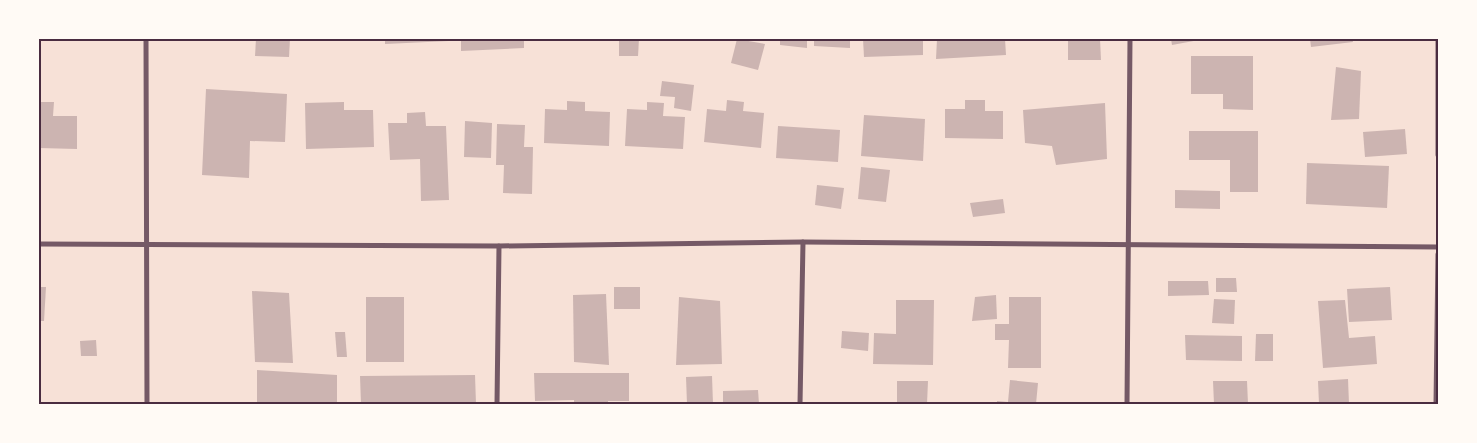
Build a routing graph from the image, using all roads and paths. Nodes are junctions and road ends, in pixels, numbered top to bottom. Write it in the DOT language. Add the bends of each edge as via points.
graph roads {
  1 [pos="146,39"];
  2 [pos="1130,39"];
  3 [pos="1438,39"];
  4 [pos="1438,155"];
  5 [pos="803,242"];
  6 [pos="39,244"];
  7 [pos="1128,244"];
  8 [pos="148,245"];
  9 [pos="500,246"];
  10 [pos="1438,247"];
  11 [pos="1438,254"];
  12 [pos="147,404"];
  13 [pos="497,404"];
  14 [pos="800,404"];
  15 [pos="1127,404"];
  16 [pos="1436,404"];
  1 -- 8 [label="street"];
  2 -- 7 [label="street"];
  3 -- 4 [label="street"];
  5 -- 7 [label="street"];
  5 -- 9 [label="street"];
  5 -- 14 [label="street"];
  6 -- 8 [label="street"];
  7 -- 10 [label="street"];
  7 -- 15 [label="street"];
  8 -- 9 [label="street"];
  8 -- 12 [label="street"];
  9 -- 13 [label="street"];
  11 -- 16 [label="street"];
}
